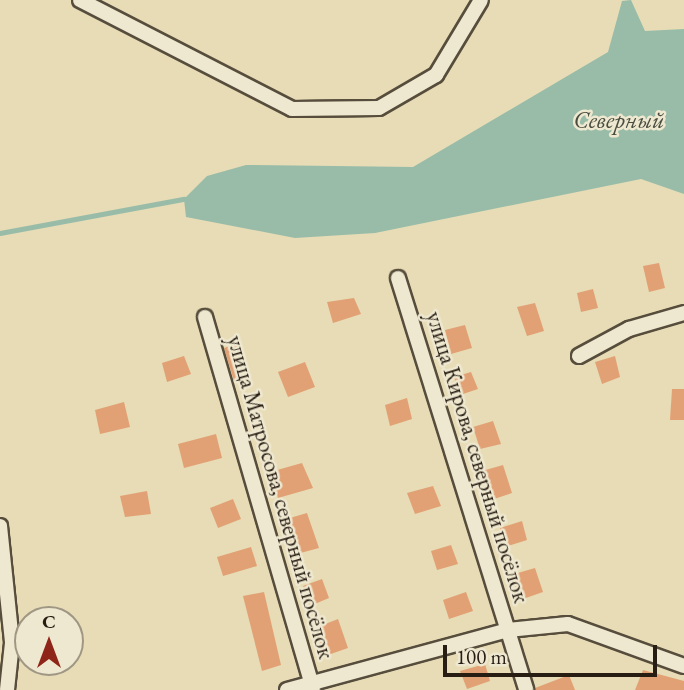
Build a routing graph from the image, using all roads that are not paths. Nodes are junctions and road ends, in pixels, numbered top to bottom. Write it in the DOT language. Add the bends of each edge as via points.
graph roads {
  1 [pos="80,0"];
  2 [pos="481,0"];
  3 [pos="398,278"];
  4 [pos="684,313"];
  5 [pos="205,317"];
  6 [pos="579,356"];
  7 [pos="0,526"];
  8 [pos="508,630"];
  9 [pos="6,643"];
  10 [pos="684,666"];
  11 [pos="312,686"];
  12 [pos="7,690"];
  13 [pos="287,690"];
  14 [pos="526,690"];
  1 -- 2 [label="street" via="292,109 379,108 436,75"];
  3 -- 8 [label="street, улица Кирова, северный посёлок"];
  4 -- 6 [label="street" via="629,329"];
  5 -- 11 [label="street, улица Матросова, северный посёлок"];
  7 -- 9 [label="street"];
  8 -- 10 [label="street" via="568,624"];
  8 -- 11 [label="street"];
  8 -- 14 [label="street, улица Кирова, северный посёлок"];
  9 -- 12 [label="street"];
  11 -- 13 [label="street"];
}
